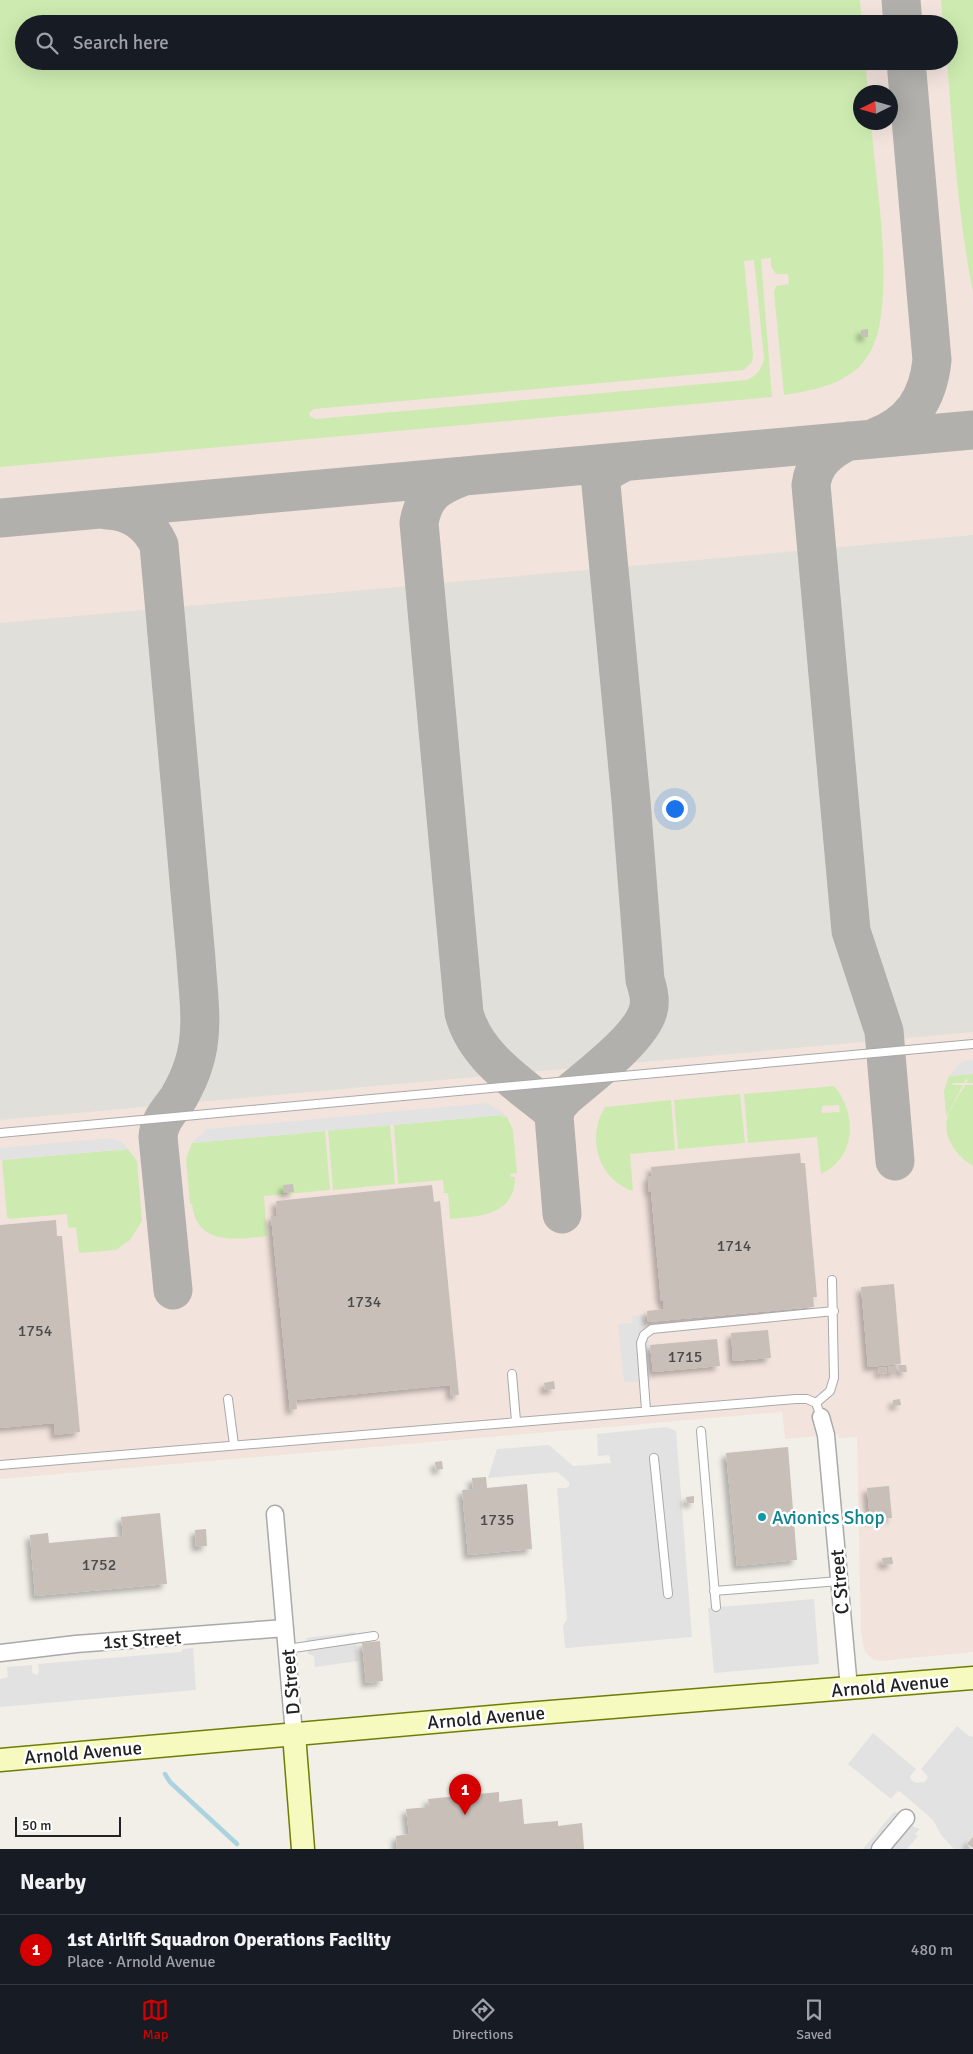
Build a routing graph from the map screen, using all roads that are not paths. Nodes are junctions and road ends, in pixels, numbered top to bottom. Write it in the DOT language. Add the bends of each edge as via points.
graph roads {
  1 [pos="973,1044"];
  2 [pos="0,1133"];
  3 [pos="832,1280"];
  4 [pos="834,1311"];
  5 [pos="512,1374"];
  6 [pos="228,1399"];
  7 [pos="646,1410"];
  8 [pos="818,1410"];
  9 [pos="516,1422"];
  10 [pos="701,1431"];
  11 [pos="234,1445"];
  12 [pos="654,1458"];
  13 [pos="0,1465"];
  14 [pos="275,1514"];
  15 [pos="839,1581"];
  16 [pos="714,1590"];
  17 [pos="668,1594"];
  18 [pos="716,1608"];
  19 [pos="285,1628"];
  20 [pos="374,1636"];
  21 [pos="287,1649"];
  22 [pos="0,1653"];
  23 [pos="973,1678"];
  24 [pos="849,1688"];
  25 [pos="294,1734"];
  26 [pos="0,1760"];
  27 [pos="906,1818"];
  28 [pos="302,1849"];
  29 [pos="880,1849"];
  1 -- 2 [label="lane"];
  3 -- 4 [label="lane"];
  4 -- 7 [label="lane" via="652,1329 644,1335 642,1343"];
  4 -- 8 [label="lane" via="834,1378"];
  5 -- 9 [label="lane"];
  6 -- 11 [label="lane"];
  7 -- 8 [label="lane" via="796,1399 806,1399"];
  7 -- 9 [label="lane"];
  8 -- 15 [label="street, C Street" via="826,1435"];
  9 -- 11 [label="lane"];
  10 -- 16 [label="lane"];
  11 -- 13 [label="lane"];
  12 -- 17 [label="lane"];
  14 -- 19 [label="street, D Street"];
  15 -- 16 [label="lane"];
  15 -- 24 [label="street, C Street"];
  16 -- 18 [label="lane"];
  19 -- 21 [label="street, D Street"];
  19 -- 22 [label="street, 1st Street"];
  20 -- 21 [label="lane"];
  21 -- 25 [label="street, D Street"];
  23 -- 24 [label="street, Arnold Avenue"];
  24 -- 25 [label="street, Arnold Avenue"];
  25 -- 26 [label="street, Arnold Avenue"];
  25 -- 28 [label="street, D Street"];
  27 -- 29 [label="street"];
}
